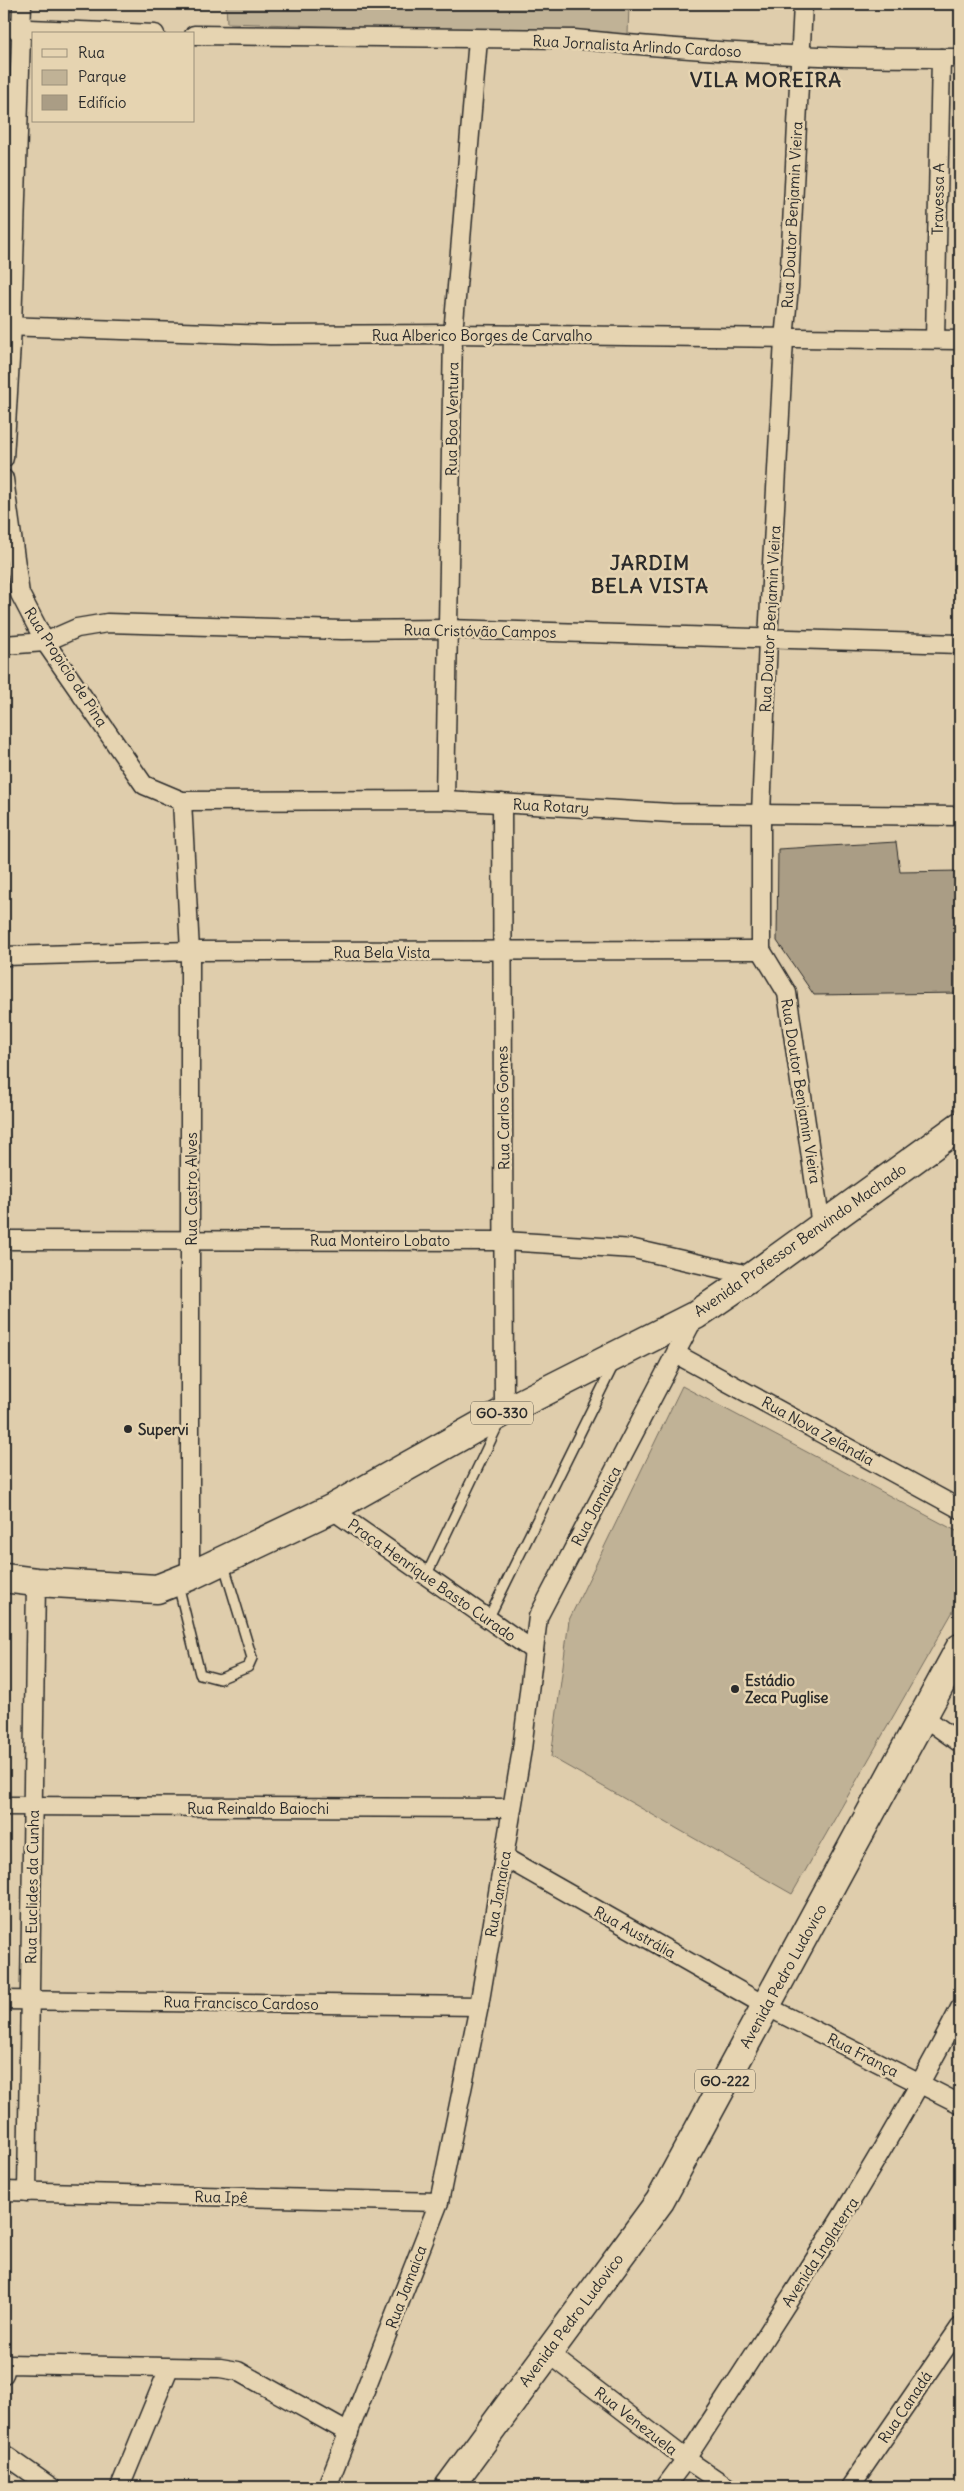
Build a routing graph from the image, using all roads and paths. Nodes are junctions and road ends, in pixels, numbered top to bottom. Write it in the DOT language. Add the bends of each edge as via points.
graph roads {
  1 [pos="22,4"];
  2 [pos="803,4"];
  3 [pos="12,28"];
  4 [pos="107,32"];
  5 [pos="195,36"];
  6 [pos="478,39"];
  7 [pos="800,55"];
  8 [pos="941,58"];
  9 [pos="960,58"];
  10 [pos="8,327"];
  11 [pos="453,334"];
  12 [pos="784,339"];
  13 [pos="935,339"];
  14 [pos="960,340"];
  15 [pos="4,458"];
  16 [pos="4,479"];
  17 [pos="447,629"];
  18 [pos="768,639"];
  19 [pos="45,642"];
  20 [pos="960,644"];
  21 [pos="4,645"];
  22 [pos="144,786"];
  23 [pos="445,800"];
  24 [pos="182,802"];
  25 [pos="502,803"];
  26 [pos="761,814"];
  27 [pos="960,816"];
  28 [pos="761,950"];
  29 [pos="190,951"];
  30 [pos="501,952"];
  31 [pos="4,956"];
  32 [pos="960,1126"];
  33 [pos="821,1226"];
  34 [pos="191,1239"];
  35 [pos="4,1240"];
  36 [pos="504,1240"];
  37 [pos="753,1276"];
  38 [pos="696,1315"];
  39 [pos="619,1354"];
  40 [pos="676,1354"];
  41 [pos="504,1412"];
  42 [pos="331,1509"];
  43 [pos="960,1509"];
  44 [pos="222,1561"];
  45 [pos="426,1576"];
  46 [pos="4,1578"];
  47 [pos="184,1578"];
  48 [pos="36,1582"];
  49 [pos="488,1619"];
  50 [pos="960,1648"];
  51 [pos="534,1651"];
  52 [pos="924,1717"];
  53 [pos="960,1743"];
  54 [pos="4,1806"];
  55 [pos="33,1806"];
  56 [pos="512,1808"];
  57 [pos="504,1858"];
  58 [pos="4,2000"];
  59 [pos="30,2000"];
  60 [pos="479,2006"];
  61 [pos="766,2006"];
  62 [pos="960,2008"];
  63 [pos="922,2084"];
  64 [pos="960,2104"];
  65 [pos="4,2191"];
  66 [pos="27,2192"];
  67 [pos="439,2202"];
  68 [pos="960,2327"];
  69 [pos="547,2352"];
  70 [pos="169,2368"];
  71 [pos="4,2374"];
  72 [pos="349,2433"];
  73 [pos="4,2454"];
  74 [pos="686,2459"];
  75 [pos="51,2487"];
  76 [pos="120,2487"];
  77 [pos="327,2487"];
  78 [pos="449,2487"];
  79 [pos="665,2487"];
  80 [pos="727,2487"];
  81 [pos="850,2487"];
  1 -- 3 [label="street"];
  2 -- 7 [label="street, Rua Doutor Benjamin Vieira"];
  3 -- 4 [label="street"];
  3 -- 10 [label="street"];
  5 -- 6 [label="street, Rua Jornalista Arlindo Cardoso"];
  6 -- 7 [label="street, Rua Jornalista Arlindo Cardoso" via="574,39"];
  6 -- 11 [label="street, Rua Boa Ventura"];
  7 -- 8 [label="street, Rua Jornalista Arlindo Cardoso"];
  7 -- 12 [label="street, Rua Doutor Benjamin Vieira" via="790,287"];
  8 -- 9 [label="street, Rua Jornalista Arlindo Cardoso"];
  8 -- 13 [label="street, Travessa A"];
  10 -- 11 [label="street, Rua Alberico Borges de Carvalho" via="270,335"];
  10 -- 15 [label="street"];
  11 -- 12 [label="street, Rua Alberico Borges de Carvalho"];
  11 -- 17 [label="street, Rua Boa Ventura"];
  12 -- 13 [label="street, Rua Alberico Borges de Carvalho"];
  12 -- 18 [label="street, Rua Doutor Benjamin Vieira"];
  13 -- 14 [label="street, Rua Alberico Borges de Carvalho"];
  16 -- 19 [label="street, Rua Propicio de Pina" via="20,594"];
  17 -- 18 [label="street, Rua Cristóvão Campos"];
  17 -- 19 [label="street, Rua Cristóvão Campos" via="342,630 108,623 77,628"];
  17 -- 23 [label="street, Rua Boa Ventura"];
  18 -- 20 [label="street, Rua Cristóvão Campos"];
  18 -- 26 [label="street, Rua Doutor Benjamin Vieira"];
  19 -- 21 [label="street, Rua Cristóvão Campos"];
  19 -- 22 [label="street, Rua Propicio de Pina"];
  22 -- 24 [label="street, Rua Rotary"];
  23 -- 24 [label="street, Rua Rotary"];
  23 -- 25 [label="street, Rua Rotary"];
  24 -- 29 [label="street, Rua Castro Alves"];
  25 -- 26 [label="street, Rua Rotary" via="671,813"];
  25 -- 30 [label="street, Rua Carlos Gomes"];
  26 -- 27 [label="street, Rua Rotary"];
  26 -- 28 [label="street, Rua Doutor Benjamin Vieira"];
  28 -- 30 [label="street, Rua Bela Vista"];
  28 -- 33 [label="street, Rua Doutor Benjamin Vieira" via="787,993"];
  29 -- 30 [label="street, Rua Bela Vista"];
  29 -- 31 [label="street, Rua Bela Vista"];
  29 -- 34 [label="street, Rua Castro Alves"];
  30 -- 36 [label="street, Rua Carlos Gomes"];
  32 -- 33 [label="main road, Avenida Professor Benvindo Machado / GO-330"];
  33 -- 37 [label="main road, Avenida Professor Benvindo Machado / GO-330"];
  34 -- 35 [label="street, Rua Monteiro Lobato"];
  34 -- 36 [label="street, Rua Monteiro Lobato"];
  34 -- 47 [label="street, Rua Castro Alves"];
  36 -- 37 [label="street, Rua Monteiro Lobato" via="634,1249"];
  36 -- 41 [label="street, Rua Carlos Gomes"];
  37 -- 38 [label="main road, Avenida Professor Benvindo Machado / GO-330"];
  38 -- 39 [label="main road, Avenida Professor Benvindo Machado / GO-330"];
  38 -- 40 [label="street, Rua Jamaica"];
  39 -- 41 [label="main road, Avenida Professor Benvindo Machado / GO-330"];
  39 -- 49 [label="lane"];
  40 -- 43 [label="street, Rua Nova Zelândia"];
  40 -- 51 [label="street, Rua Jamaica" via="538,1617"];
  41 -- 42 [label="main road, Avenida Professor Benvindo Machado / GO-330"];
  41 -- 45 [label="lane"];
  42 -- 44 [label="main road, Avenida Professor Benvindo Machado / GO-330"];
  42 -- 45 [label="street, Praça Henrique Basto Curado"];
  44 -- 47 [label="main road, Avenida Professor Benvindo Machado / GO-330"];
  44 -- 47 [label="lane" via="250,1649 252,1658 248,1667 219,1679 200,1674"];
  45 -- 49 [label="street, Praça Henrique Basto Curado"];
  46 -- 48 [label="main road, Avenida Professor Benvindo Machado / GO-330"];
  47 -- 48 [label="main road, Avenida Professor Benvindo Machado / GO-330" via="157,1589"];
  48 -- 55 [label="street, Rua Euclides da Cunha"];
  49 -- 51 [label="street, Praça Henrique Basto Curado"];
  50 -- 52 [label="main road, Avenida Pedro Ludovico / GO-222"];
  51 -- 56 [label="street, Rua Jamaica"];
  52 -- 53 [label="street"];
  52 -- 61 [label="main road, Avenida Pedro Ludovico / GO-222"];
  54 -- 55 [label="street, Rua Reinaldo Baiochi"];
  55 -- 56 [label="street, Rua Reinaldo Baiochi"];
  55 -- 59 [label="street, Rua Euclides da Cunha"];
  56 -- 57 [label="street, Rua Jamaica"];
  57 -- 60 [label="street, Rua Jamaica"];
  57 -- 61 [label="street, Rua Austrália"];
  58 -- 59 [label="street, Rua Francisco Cardoso"];
  59 -- 60 [label="street, Rua Francisco Cardoso"];
  59 -- 66 [label="street, Rua Euclides da Cunha"];
  60 -- 67 [label="street, Rua Jamaica"];
  61 -- 63 [label="street, Rua França"];
  61 -- 69 [label="main road, Avenida Pedro Ludovico / GO-222" via="660,2201"];
  62 -- 63 [label="street, Avenida Inglaterra"];
  63 -- 64 [label="street, Rua França"];
  63 -- 74 [label="street, Avenida Inglaterra" via="851,2204"];
  65 -- 66 [label="street, Rua Ipê"];
  66 -- 67 [label="street, Rua Ipê"];
  67 -- 72 [label="street, Rua Jamaica"];
  68 -- 81 [label="street, Rua Canadá"];
  69 -- 74 [label="street, Rua Venezuela"];
  69 -- 78 [label="main road, Avenida Pedro Ludovico / GO-222"];
  70 -- 71 [label="street" via="7,2364"];
  70 -- 72 [label="street" via="238,2371"];
  70 -- 76 [label="street"];
  72 -- 77 [label="street, Rua Jamaica"];
  73 -- 75 [label="street"];
  74 -- 79 [label="street, Avenida Inglaterra"];
  74 -- 80 [label="street, Rua Venezuela"];
}
